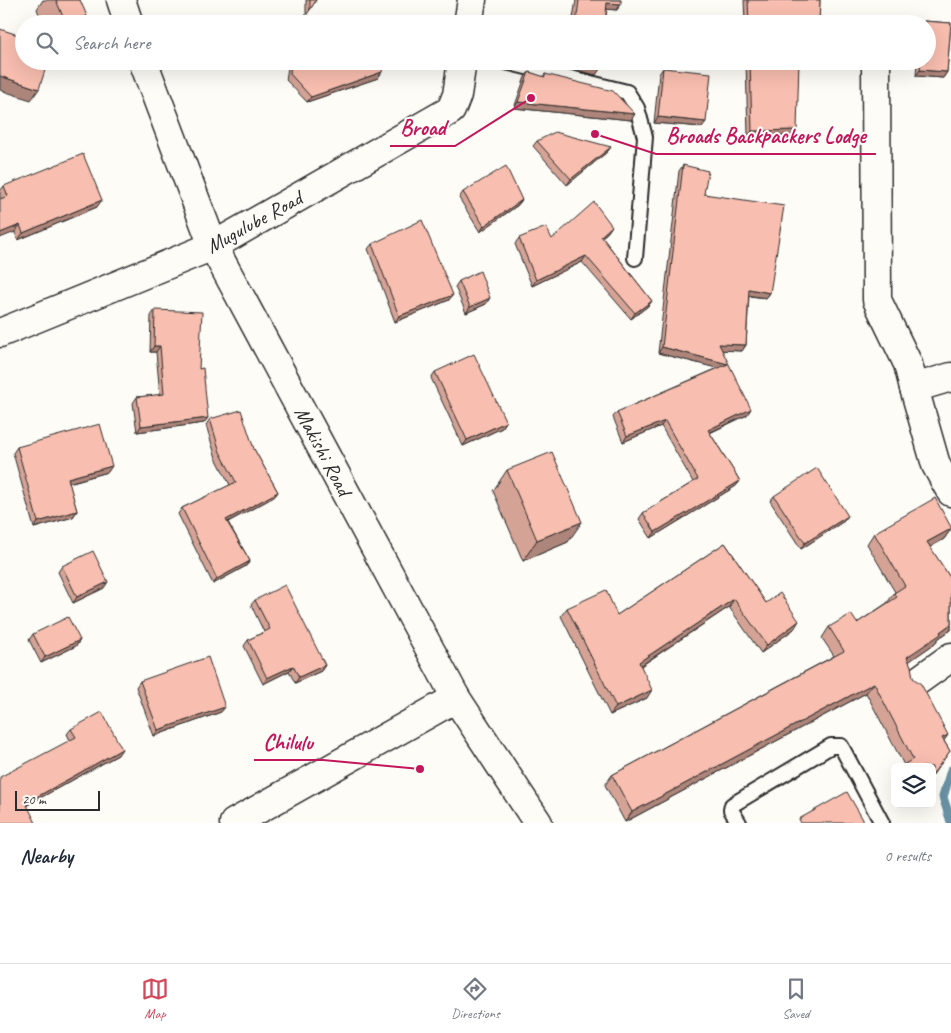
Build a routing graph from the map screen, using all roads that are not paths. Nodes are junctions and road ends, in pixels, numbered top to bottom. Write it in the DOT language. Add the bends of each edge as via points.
graph roads {
  1 [pos="121,0"];
  2 [pos="472,0"];
  3 [pos="127,15"];
  4 [pos="470,15"];
  5 [pos="146,70"];
  6 [pos="461,70"];
  7 [pos="538,70"];
  8 [pos="876,70"];
  9 [pos="213,246"];
  10 [pos="635,258"];
  11 [pos="0,332"];
  12 [pos="951,377"];
  13 [pos="914,388"];
  14 [pos="951,492"];
  15 [pos="951,656"];
  16 [pos="919,680"];
  17 [pos="456,698"];
  18 [pos="235,823"];
  19 [pos="538,823"];
  20 [pos="739,823"];
  21 [pos="882,823"];
  1 -- 3 [label="main road"];
  2 -- 4 [label="main road"];
  5 -- 9 [label="main road, Makishi Road"];
  6 -- 9 [label="main road, Mugulube Road" via="451,110"];
  7 -- 10 [label="lane" via="627,92 637,108 645,137"];
  8 -- 13 [label="main road" via="877,300 908,364"];
  9 -- 11 [label="main road, Mugulube Road"];
  9 -- 17 [label="main road, Makishi Road"];
  12 -- 13 [label="main road"];
  13 -- 14 [label="main road" via="936,465"];
  15 -- 16 [label="main road"];
  17 -- 18 [label="main road"];
  17 -- 19 [label="main road, Makishi Road"];
  20 -- 21 [label="lane" via="731,810 732,805 837,745 841,746"];
}
